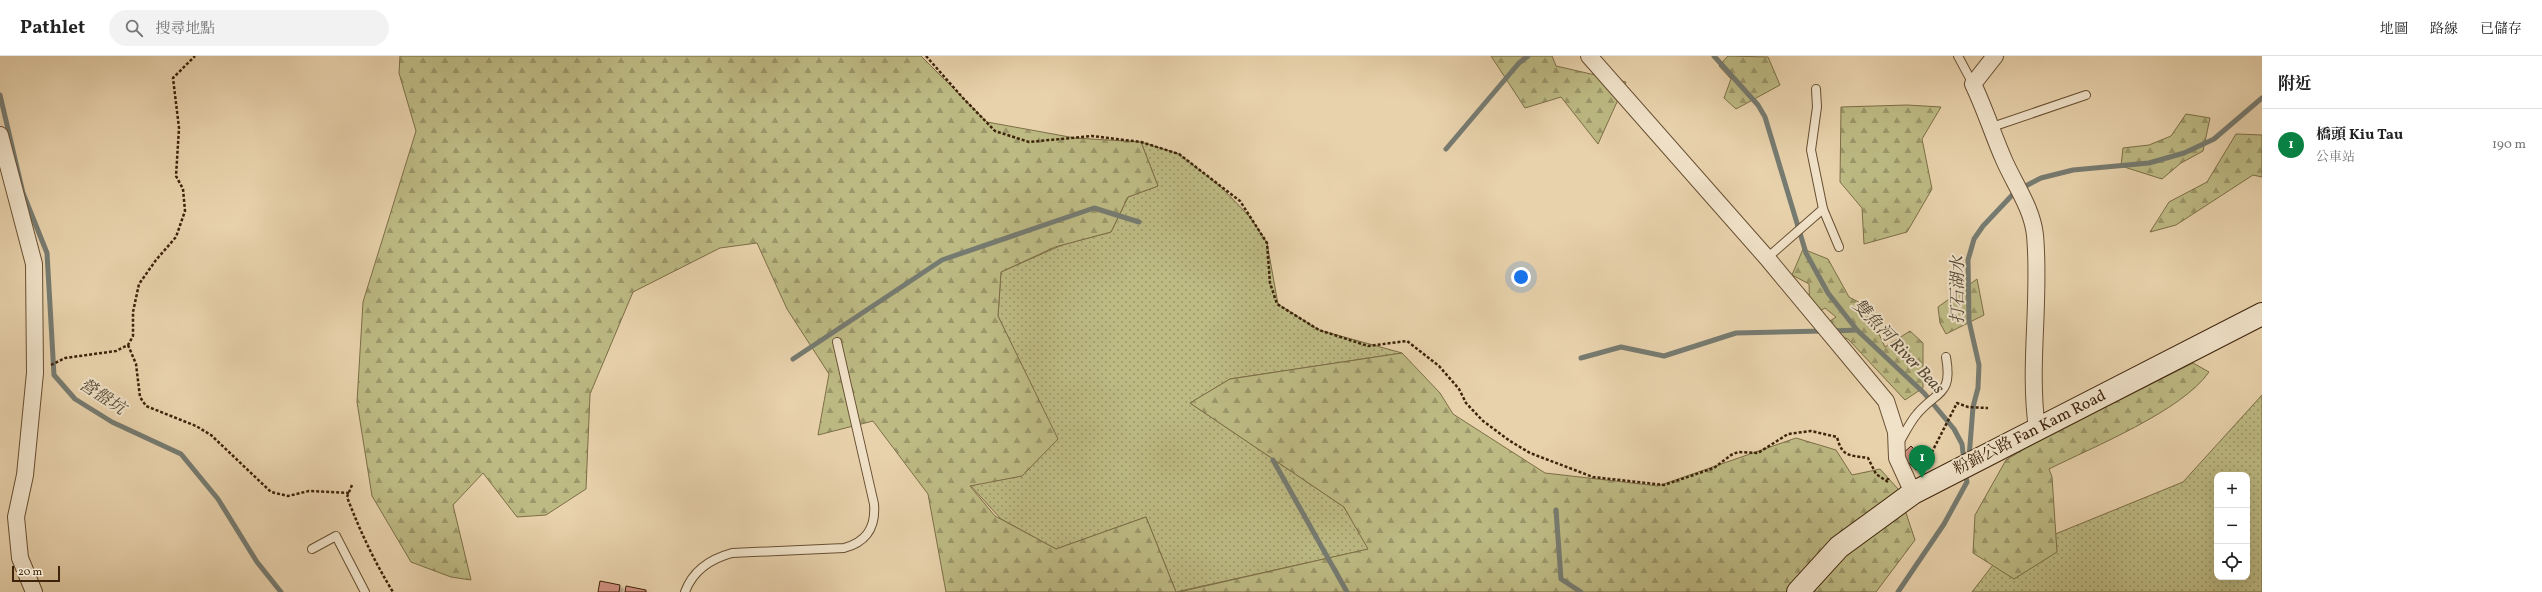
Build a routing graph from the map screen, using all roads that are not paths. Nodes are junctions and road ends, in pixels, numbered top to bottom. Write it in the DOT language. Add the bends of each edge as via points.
graph roads {
  1 [pos="1589,56"];
  2 [pos="1958,56"];
  3 [pos="1995,56"];
  4 [pos="1973,84"];
  5 [pos="1816,89"];
  6 [pos="2086,95"];
  7 [pos="1992,127"];
  8 [pos="0,135"];
  9 [pos="1823,209"];
  10 [pos="1839,247"];
  11 [pos="1767,258"];
  12 [pos="2262,314"];
  13 [pos="837,342"];
  14 [pos="1946,357"];
  15 [pos="2037,429"];
  16 [pos="1896,449"];
  17 [pos="1913,493"];
  18 [pos="312,549"];
  19 [pos="34,592"];
  20 [pos="365,592"];
  21 [pos="685,592"];
  22 [pos="1798,592"];
  1 -- 11 [label="street"];
  2 -- 4 [label="lane"];
  3 -- 4 [label="street"];
  4 -- 7 [label="street"];
  5 -- 9 [label="lane" via="1817,113 1812,150"];
  6 -- 7 [label="lane"];
  7 -- 15 [label="street" via="2015,184 2028,208 2035,235 2033,401"];
  8 -- 19 [label="street" via="34,264 35,373 25,475 16,517 20,558"];
  9 -- 10 [label="lane"];
  9 -- 11 [label="lane"];
  11 -- 16 [label="street" via="1886,401 1896,432"];
  12 -- 15 [label="main road, 粉錦公路 Fan Kam Road"];
  13 -- 21 [label="lane" via="874,504 875,517 872,528 865,538 855,545 844,548 732,553 719,556 696,573"];
  14 -- 16 [label="lane" via="1948,374 1944,390 1915,416"];
  15 -- 17 [label="main road, 粉錦公路 Fan Kam Road"];
  16 -- 17 [label="street" via="1897,458"];
  17 -- 22 [label="main road, 粉錦公路 Fan Kam Road" via="1839,547"];
  18 -- 20 [label="lane" via="336,536"];
}
